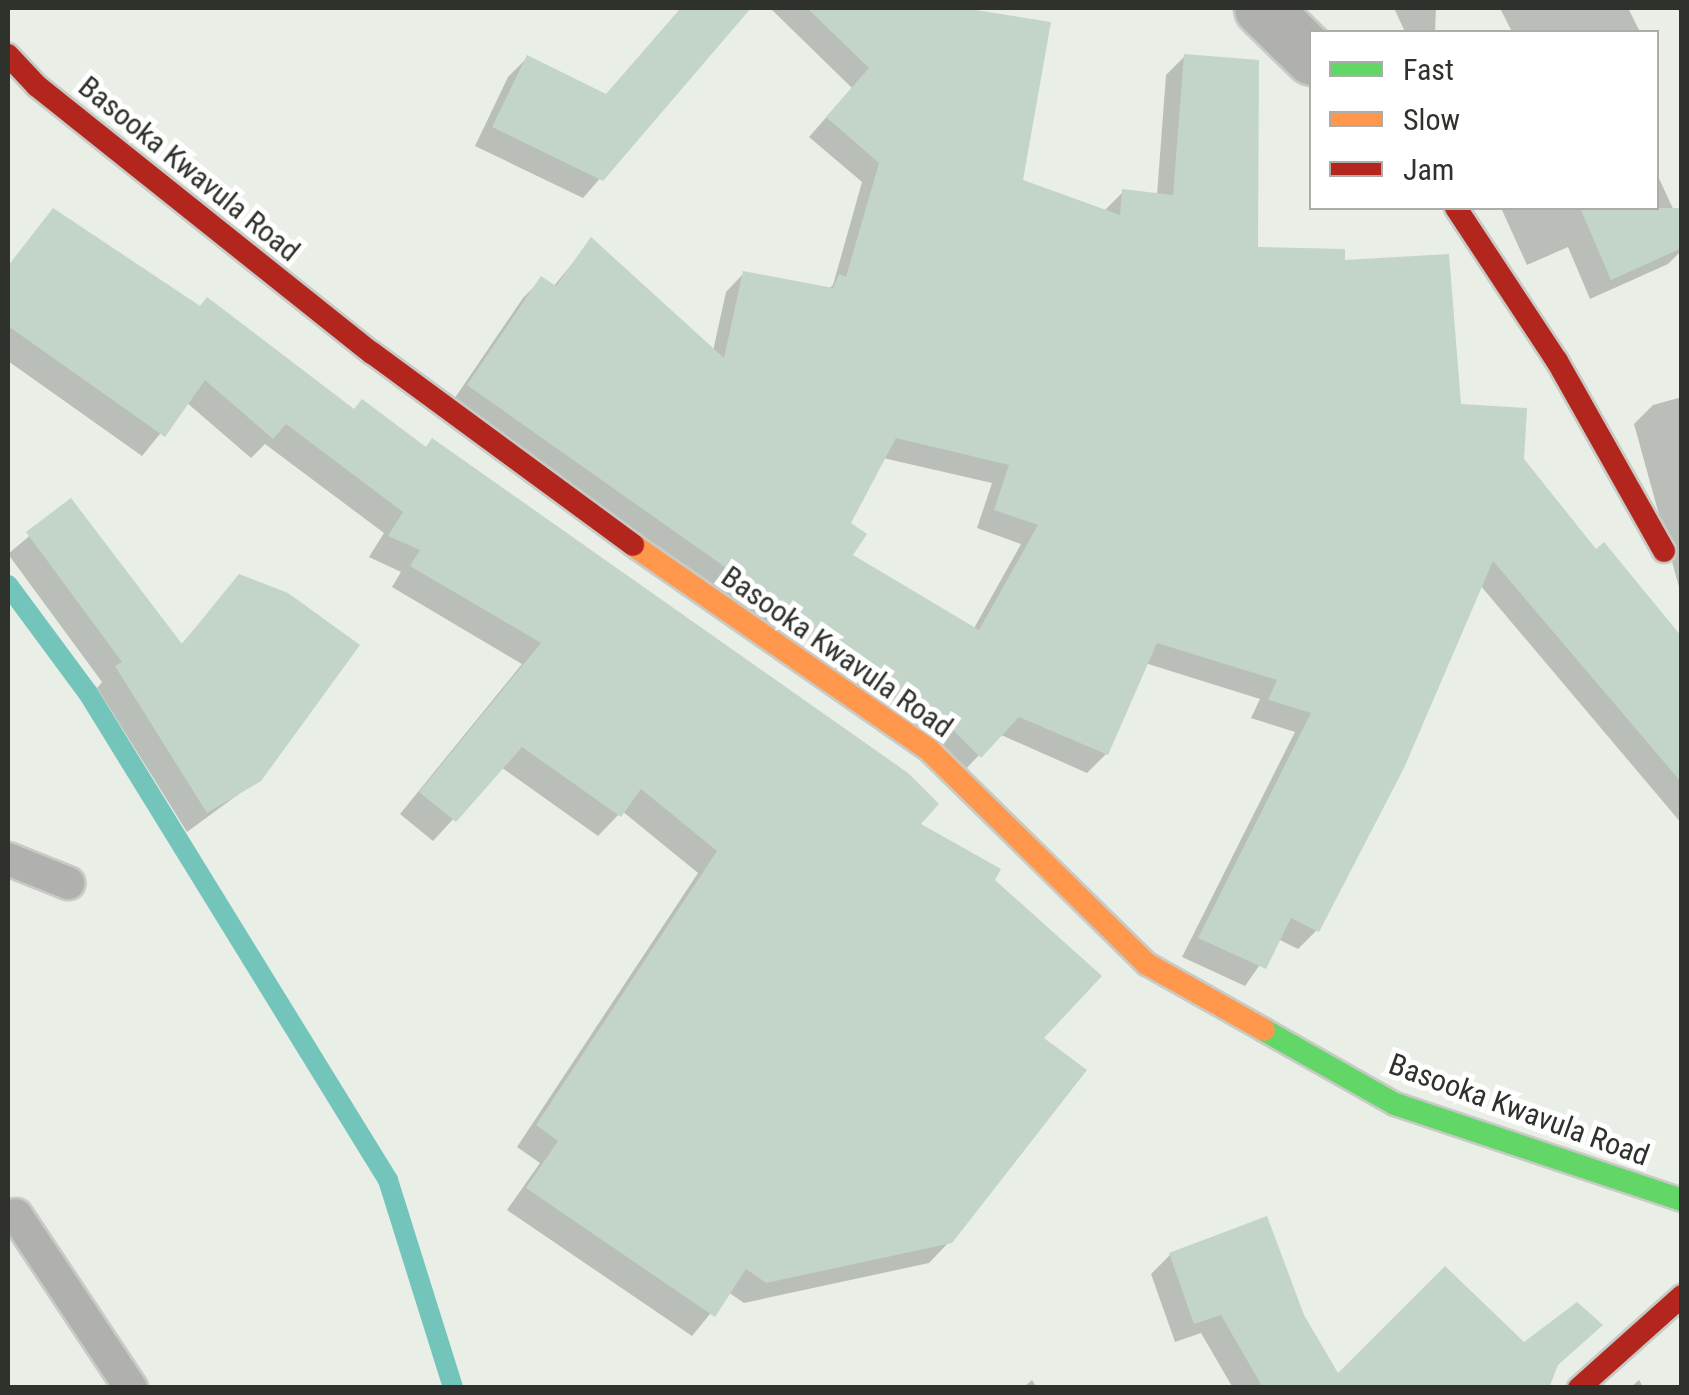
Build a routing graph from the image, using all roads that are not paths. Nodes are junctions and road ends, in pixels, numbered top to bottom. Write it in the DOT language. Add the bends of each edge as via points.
graph roads {
  1 [pos="1262,8"];
  2 [pos="8,55"];
  3 [pos="1309,55"];
  4 [pos="1457,210"];
  5 [pos="1664,551"];
  6 [pos="8,859"];
  7 [pos="68,882"];
  8 [pos="1682,1200"];
  9 [pos="16,1215"];
  10 [pos="1682,1296"];
  11 [pos="131,1388"];
  12 [pos="1579,1388"];
  1 -- 3 [label="street"];
  2 -- 8 [label="street, Basooka Kwavula Road" via="37,86 551,488 928,749 1146,964 1395,1104"];
  4 -- 5 [label="street" via="1557,361"];
  6 -- 7 [label="lane"];
  9 -- 11 [label="lane"];
  10 -- 12 [label="street"];
}
